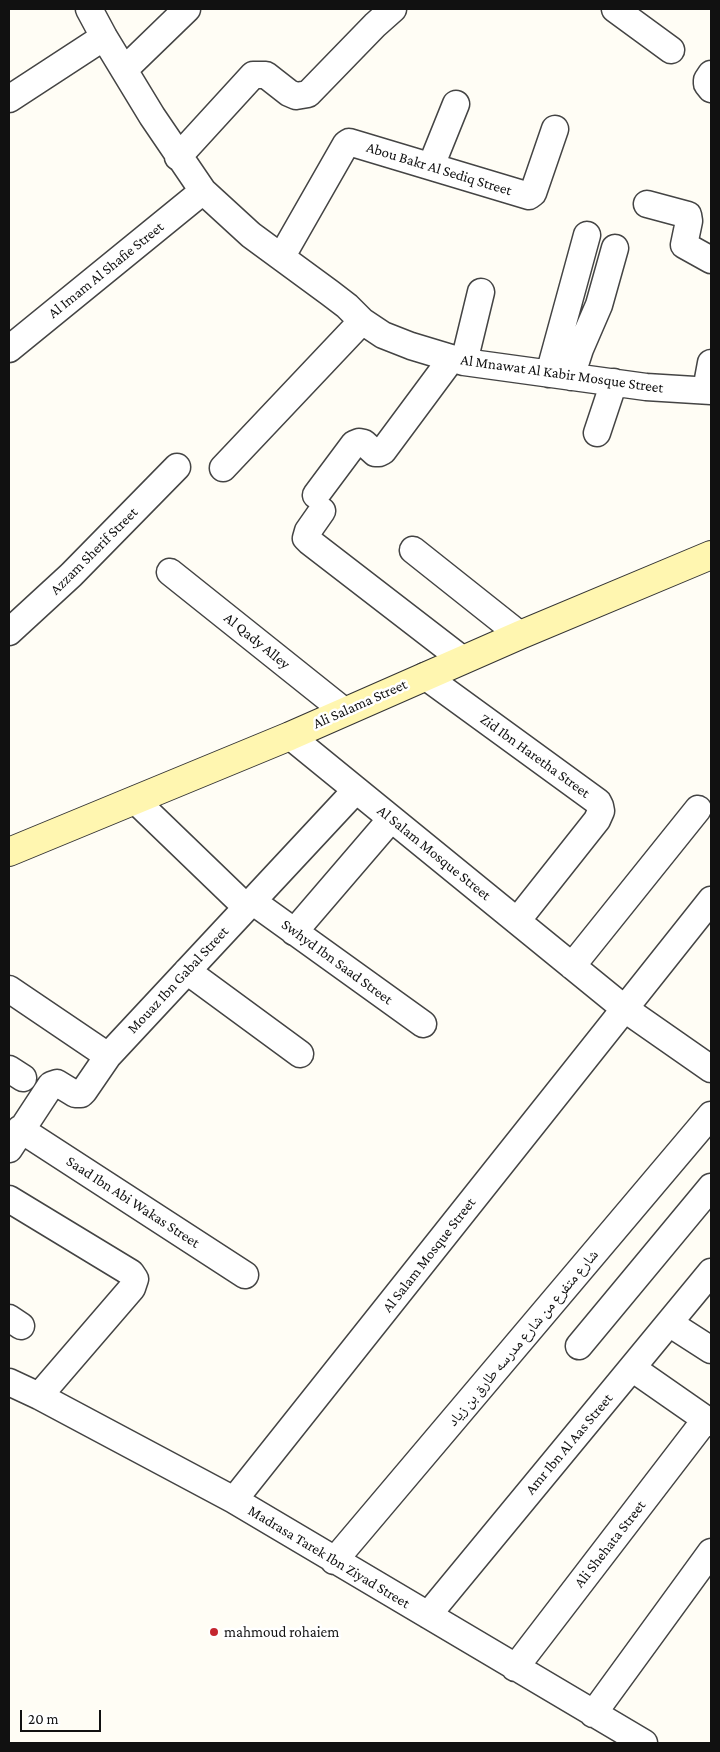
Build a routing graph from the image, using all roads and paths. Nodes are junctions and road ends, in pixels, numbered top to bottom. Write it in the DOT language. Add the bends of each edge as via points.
graph roads {
  1 [pos="89,9"];
  2 [pos="186,9"];
  3 [pos="393,9"];
  4 [pos="616,9"];
  5 [pos="104,37"];
  6 [pos="671,50"];
  7 [pos="124,70"];
  8 [pos="711,74"];
  9 [pos="711,89"];
  10 [pos="9,99"];
  11 [pos="456,104"];
  12 [pos="555,129"];
  13 [pos="178,156"];
  14 [pos="431,166"];
  15 [pos="203,191"];
  16 [pos="648,204"];
  17 [pos="587,235"];
  18 [pos="614,248"];
  19 [pos="282,256"];
  20 [pos="711,260"];
  21 [pos="481,292"];
  22 [pos="362,322"];
  23 [pos="9,349"];
  24 [pos="458,360"];
  25 [pos="711,363"];
  26 [pos="560,376"];
  27 [pos="614,382"];
  28 [pos="708,391"];
  29 [pos="597,433"];
  30 [pos="178,467"];
  31 [pos="223,468"];
  32 [pos="414,550"];
  33 [pos="711,555"];
  34 [pos="170,572"];
  35 [pos="9,632"];
  36 [pos="520,635"];
  37 [pos="463,660"];
  38 [pos="425,676"];
  39 [pos="344,711"];
  40 [pos="290,736"];
  41 [pos="356,790"];
  42 [pos="135,800"];
  43 [pos="698,809"];
  44 [pos="391,819"];
  45 [pos="9,852"];
  46 [pos="711,900"];
  47 [pos="249,904"];
  48 [pos="517,921"];
  49 [pos="294,932"];
  50 [pos="572,966"];
  51 [pos="187,971"];
  52 [pos="9,989"];
  53 [pos="625,1009"];
  54 [pos="423,1024"];
  55 [pos="300,1054"];
  56 [pos="108,1056"];
  57 [pos="711,1069"];
  58 [pos="711,1115"];
  59 [pos="15,1139"];
  60 [pos="711,1187"];
  61 [pos="9,1198"];
  62 [pos="711,1272"];
  63 [pos="245,1275"];
  64 [pos="669,1323"];
  65 [pos="579,1346"];
  66 [pos="711,1350"];
  67 [pos="632,1368"];
  68 [pos="9,1382"];
  69 [pos="39,1396"];
  70 [pos="709,1421"];
  71 [pos="234,1500"];
  72 [pos="711,1552"];
  73 [pos="334,1561"];
  74 [pos="428,1615"];
  75 [pos="515,1668"];
  76 [pos="593,1714"];
  77 [pos="644,1743"];
  1 -- 5 [label="street, Al Mnawat Al Kabir Mosque Street"];
  2 -- 7 [label="street"];
  3 -- 13 [label="street" via="308,94 296,96 266,75 254,75"];
  4 -- 6 [label="street"];
  5 -- 7 [label="street, Al Mnawat Al Kabir Mosque Street"];
  5 -- 10 [label="street"];
  7 -- 13 [label="street, Al Mnawat Al Kabir Mosque Street"];
  8 -- 9 [label="street" via="707,80"];
  11 -- 14 [label="street"];
  12 -- 14 [label="street, Abou Bakr Al Sediq Street" via="532,195"];
  13 -- 15 [label="street, Al Mnawat Al Kabir Mosque Street"];
  14 -- 19 [label="street, Abou Bakr Al Sediq Street" via="349,142"];
  15 -- 19 [label="street, Al Mnawat Al Kabir Mosque Street" via="251,235"];
  15 -- 23 [label="street, Al Imam Al Shafie Street"];
  16 -- 20 [label="street" via="688,215 684,245"];
  17 -- 26 [label="street"];
  18 -- 26 [label="street" via="599,305 580,349"];
  19 -- 22 [label="street, Al Mnawat Al Kabir Mosque Street" via="347,306"];
  21 -- 24 [label="street"];
  22 -- 24 [label="street, Al Mnawat Al Kabir Mosque Street" via="383,335"];
  22 -- 31 [label="street"];
  24 -- 26 [label="street, Al Mnawat Al Kabir Mosque Street"];
  24 -- 37 [label="street" via="383,451 379,454 364,443 354,444 319,503 306,538"];
  25 -- 28 [label="street"];
  26 -- 27 [label="street, Al Mnawat Al Kabir Mosque Street"];
  27 -- 28 [label="street, Al Mnawat Al Kabir Mosque Street"];
  27 -- 29 [label="street"];
  30 -- 35 [label="street, Azzam Sherif Street" via="71,575"];
  32 -- 36 [label="street"];
  33 -- 36 [label="street, Ali Salama Street"];
  34 -- 39 [label="street, Al Qady Alley"];
  36 -- 37 [label="street, Ali Salama Street"];
  37 -- 38 [label="street, Ali Salama Street"];
  38 -- 39 [label="street, Ali Salama Street"];
  38 -- 48 [label="street, Zid Ibn Haretha Street" via="600,806 597,820"];
  39 -- 40 [label="street, Ali Salama Street"];
  40 -- 41 [label="street, Al Salam Mosque Street"];
  40 -- 42 [label="street, Ali Salama Street"];
  41 -- 44 [label="street, Al Salam Mosque Street"];
  41 -- 47 [label="street, Mouaz Ibn Gabal Street"];
  42 -- 45 [label="street, Ali Salama Street"];
  42 -- 47 [label="street, Swhyd Ibn Saad Street"];
  43 -- 50 [label="street"];
  44 -- 48 [label="street, Al Salam Mosque Street"];
  44 -- 49 [label="street"];
  46 -- 53 [label="street, Al Salam Mosque Street"];
  47 -- 49 [label="street, Swhyd Ibn Saad Street"];
  47 -- 51 [label="street, Mouaz Ibn Gabal Street"];
  48 -- 50 [label="street, Al Salam Mosque Street"];
  49 -- 54 [label="street, Swhyd Ibn Saad Street"];
  50 -- 53 [label="street, Al Salam Mosque Street"];
  51 -- 55 [label="street"];
  51 -- 56 [label="street, Mouaz Ibn Gabal Street"];
  52 -- 56 [label="street"];
  53 -- 57 [label="street, Al Salam Mosque Street"];
  53 -- 71 [label="street, Al Salam Mosque Street"];
  56 -- 59 [label="street, Mouaz Ibn Gabal Street" via="81,1094 57,1083 51,1084"];
  58 -- 73 [label="street, شارع متفرع من شارع مدرسه طارق بن زياد"];
  59 -- 63 [label="street, Saad Ibn Abi Wakas Street"];
  60 -- 65 [label="street"];
  61 -- 69 [label="street" via="135,1279 132,1288"];
  62 -- 64 [label="street, Amr Ibn Al Aas Street"];
  64 -- 66 [label="street"];
  64 -- 67 [label="street, Amr Ibn Al Aas Street"];
  67 -- 70 [label="street"];
  67 -- 74 [label="street, Amr Ibn Al Aas Street"];
  68 -- 69 [label="street, Madrasa Tarek Ibn Ziyad Street"];
  69 -- 71 [label="street, Madrasa Tarek Ibn Ziyad Street"];
  70 -- 75 [label="street, Ali Shehata Street"];
  71 -- 73 [label="street, Madrasa Tarek Ibn Ziyad Street"];
  72 -- 76 [label="street"];
  73 -- 74 [label="street, Madrasa Tarek Ibn Ziyad Street"];
  74 -- 75 [label="street, Madrasa Tarek Ibn Ziyad Street"];
  75 -- 76 [label="street, Madrasa Tarek Ibn Ziyad Street"];
  76 -- 77 [label="street, Madrasa Tarek Ibn Ziyad Street"];
}
